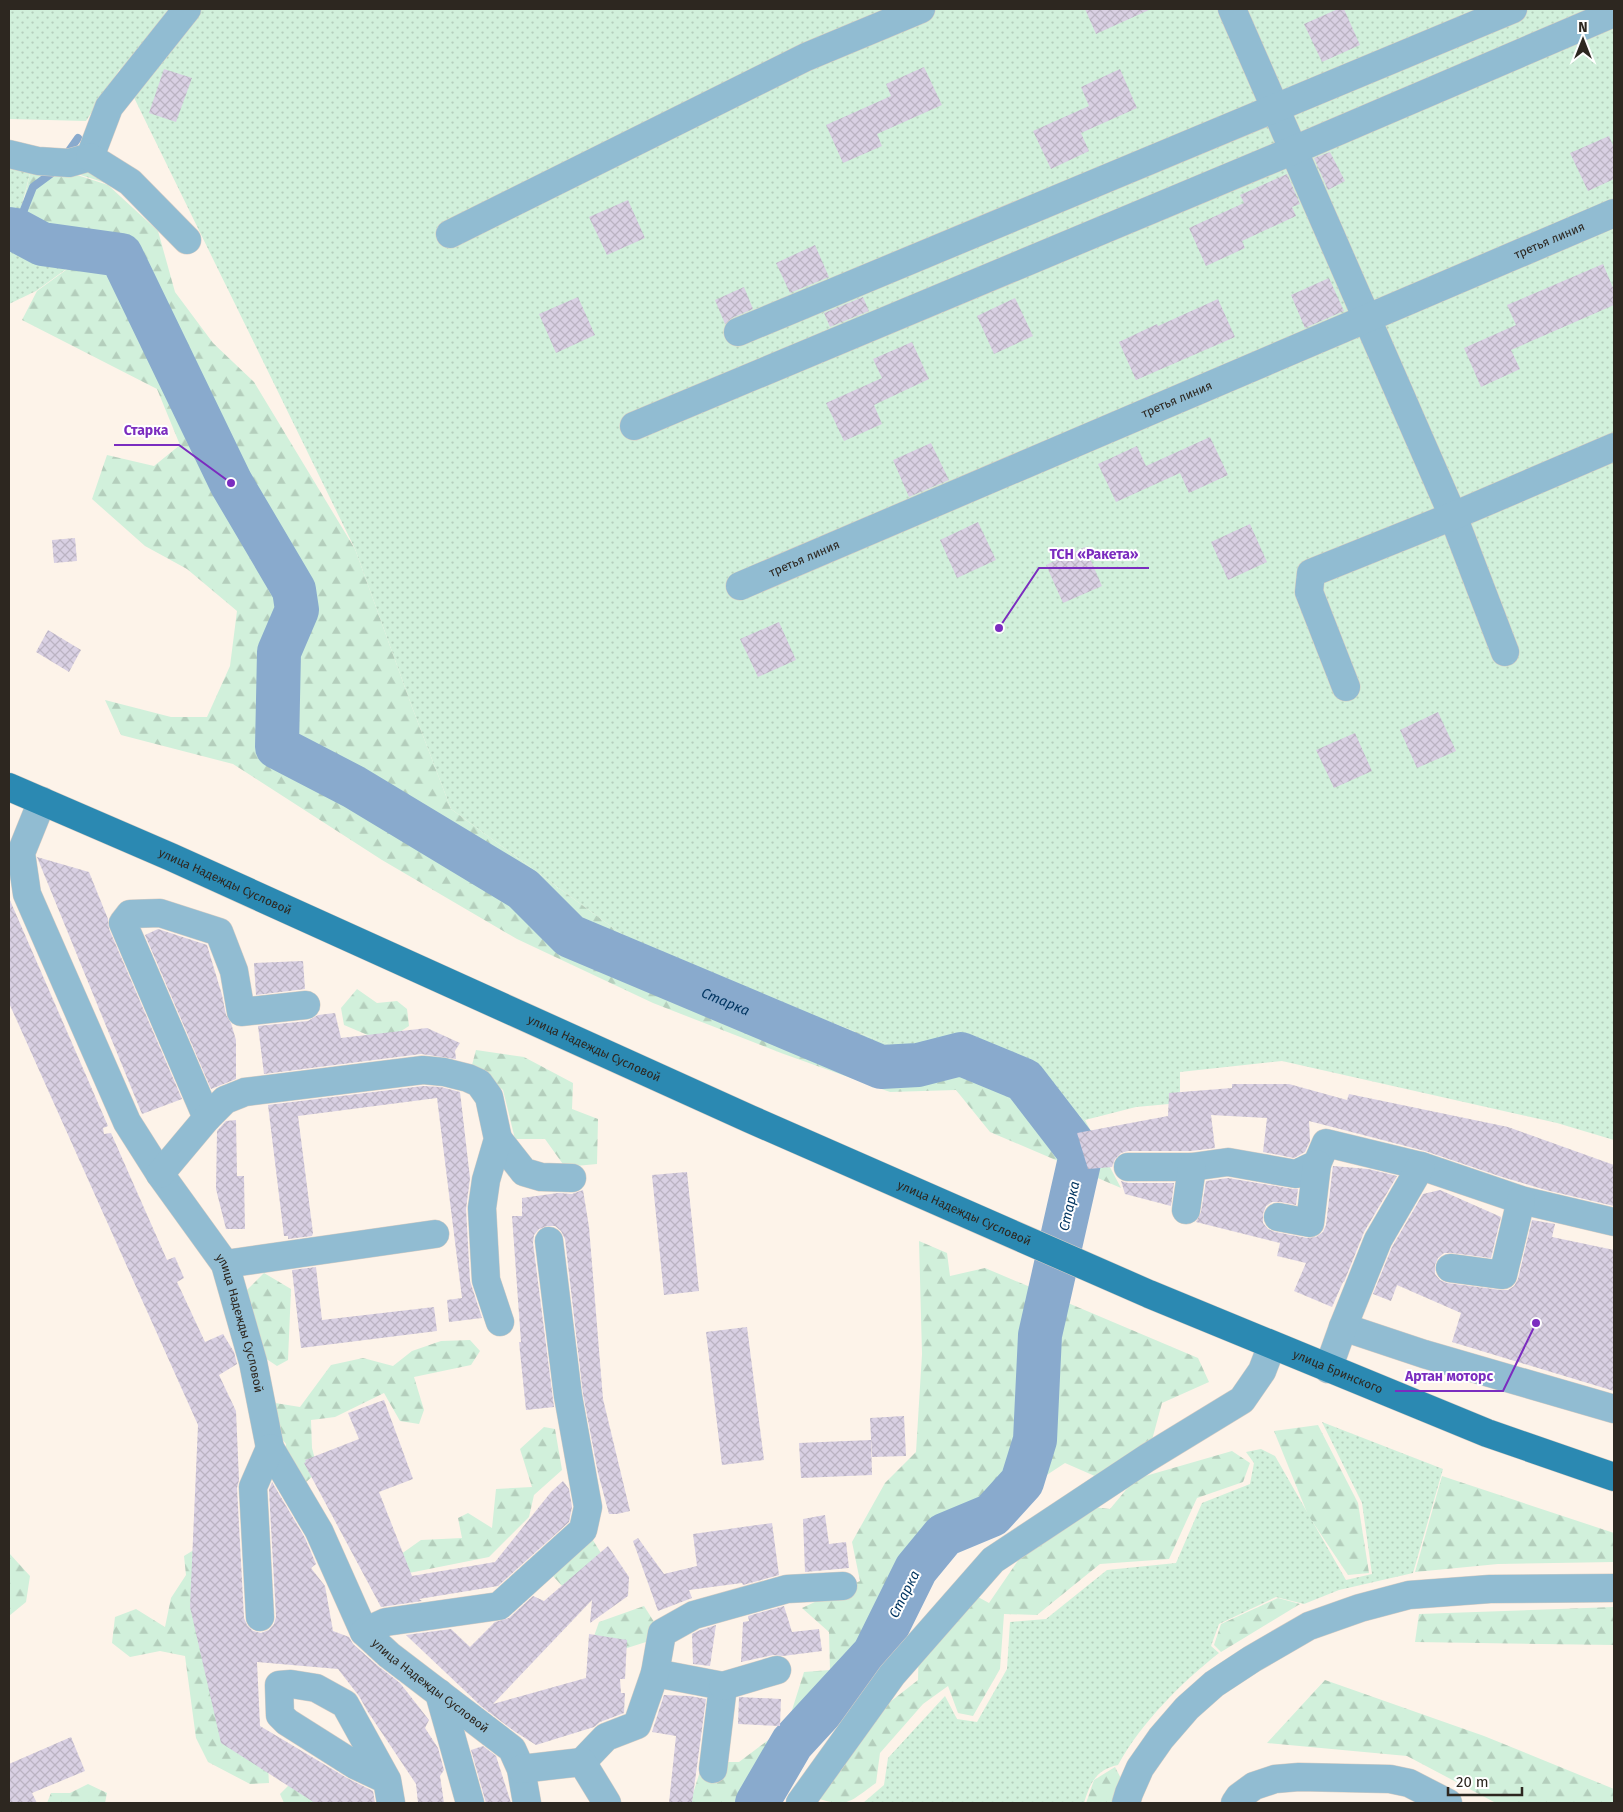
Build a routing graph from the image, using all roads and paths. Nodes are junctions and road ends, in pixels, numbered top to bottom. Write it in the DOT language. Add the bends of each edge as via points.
graph roads {
  1 [pos="187,9"];
  2 [pos="921,9"];
  3 [pos="1232,9"];
  4 [pos="1513,9"];
  5 [pos="1614,13"];
  6 [pos="1276,108"];
  7 [pos="1294,150"];
  8 [pos="9,154"];
  9 [pos="90,157"];
  10 [pos="1614,213"];
  11 [pos="450,234"];
  12 [pos="187,240"];
  13 [pos="1367,318"];
  14 [pos="738,332"];
  15 [pos="634,426"];
  16 [pos="1614,447"];
  17 [pos="1453,516"];
  18 [pos="740,586"];
  19 [pos="1505,652"];
  20 [pos="1346,687"];
  21 [pos="9,787"];
  22 [pos="42,801"];
  23 [pos="306,1005"];
  24 [pos="207,1118"];
  25 [pos="498,1139"];
  26 [pos="1317,1164"];
  27 [pos="1421,1166"];
  28 [pos="1128,1167"];
  29 [pos="1192,1167"];
  30 [pos="160,1174"];
  31 [pos="572,1178"];
  32 [pos="1521,1200"];
  33 [pos="1186,1210"];
  34 [pos="1278,1217"];
  35 [pos="1614,1222"];
  36 [pos="435,1234"];
  37 [pos="548,1241"];
  38 [pos="225,1264"];
  39 [pos="1450,1268"];
  40 [pos="1149,1294"];
  41 [pos="500,1322"];
  42 [pos="1343,1327"];
  43 [pos="1272,1345"];
  44 [pos="1328,1369"];
  45 [pos="1614,1410"];
  46 [pos="270,1448"];
  47 [pos="1614,1477"];
  48 [pos="843,1586"];
  49 [pos="1614,1588"];
  50 [pos="260,1617"];
  51 [pos="364,1632"];
  52 [pos="777,1670"];
  53 [pos="655,1673"];
  54 [pos="722,1686"];
  55 [pos="438,1693"];
  56 [pos="582,1762"];
  57 [pos="521,1769"];
  58 [pos="714,1769"];
  59 [pos="1433,1800"];
  60 [pos="470,1803"];
  61 [pos="527,1803"];
  62 [pos="607,1803"];
  63 [pos="800,1803"];
  64 [pos="1126,1803"];
  65 [pos="1235,1803"];
  1 -- 9 [label="street" via="109,107"];
  2 -- 11 [label="street" via="806,57"];
  3 -- 6 [label="street"];
  4 -- 6 [label="street"];
  5 -- 7 [label="street"];
  6 -- 7 [label="street"];
  6 -- 14 [label="street"];
  7 -- 13 [label="street"];
  7 -- 15 [label="street"];
  8 -- 9 [label="street" via="38,161 69,163"];
  9 -- 12 [label="street" via="130,182"];
  10 -- 13 [label="street, третья линия"];
  13 -- 17 [label="street"];
  13 -- 18 [label="street, третья линия"];
  16 -- 17 [label="street"];
  17 -- 19 [label="street"];
  17 -- 20 [label="street" via="1312,573 1309,592"];
  21 -- 22 [label="main road, улица Надежды Сусловой"];
  22 -- 30 [label="street, улица Надежды Сусловой" via="21,853 27,894 127,1122"];
  22 -- 40 [label="main road, улица Надежды Сусловой"];
  23 -- 24 [label="street" via="241,1012 234,971 219,932 160,913 130,914 123,923"];
  24 -- 25 [label="street" via="225,1100 245,1092 423,1070 444,1072 479,1083 489,1097"];
  24 -- 30 [label="street"];
  25 -- 31 [label="street" via="524,1172 541,1177"];
  25 -- 41 [label="street" via="482,1208 486,1280"];
  26 -- 27 [label="street" via="1326,1142"];
  26 -- 29 [label="street" via="1296,1174 1228,1162"];
  26 -- 34 [label="street" via="1310,1223"];
  27 -- 32 [label="street"];
  27 -- 42 [label="street" via="1378,1240"];
  28 -- 29 [label="street"];
  29 -- 33 [label="street"];
  30 -- 38 [label="street, улица Надежды Сусловой"];
  32 -- 35 [label="street"];
  32 -- 39 [label="street" via="1503,1275"];
  36 -- 38 [label="street"];
  37 -- 51 [label="street" via="568,1396 588,1507 583,1530 499,1606 386,1622"];
  38 -- 46 [label="street, улица Надежды Сусловой" via="253,1362"];
  40 -- 43 [label="main road, улица Бринского"];
  42 -- 44 [label="street"];
  42 -- 45 [label="street"];
  43 -- 44 [label="main road, улица Бринского"];
  43 -- 63 [label="street" via="1262,1371 1242,1400 1147,1458 993,1560 892,1675"];
  44 -- 47 [label="main road, улица Бринского" via="1487,1433"];
  46 -- 50 [label="street" via="253,1486"];
  46 -- 51 [label="street, улица Надежды Сусловой" via="319,1531"];
  48 -- 53 [label="street" via="787,1588 694,1616 662,1633"];
  49 -- 64 [label="street" via="1490,1588 1409,1596 1360,1608 1309,1626 1214,1684 1187,1708 1140,1768"];
  51 -- 55 [label="street, улица Надежды Сусловой"];
  52 -- 54 [label="street"];
  53 -- 54 [label="street"];
  53 -- 56 [label="street" via="638,1725 606,1738"];
  54 -- 58 [label="street"];
  55 -- 57 [label="street, улица Надежды Сусловой" via="512,1749"];
  55 -- 60 [label="street"];
  56 -- 57 [label="street"];
  56 -- 62 [label="street"];
  57 -- 61 [label="street, улица Надежды Сусловой"];
  59 -- 65 [label="street" via="1409,1783 1390,1779 1300,1777 1275,1779 1254,1786"];
}
